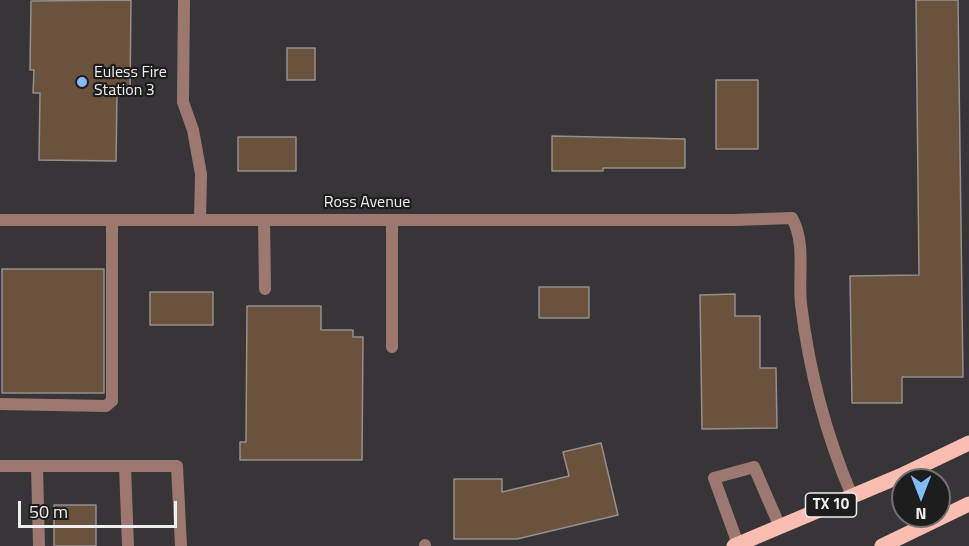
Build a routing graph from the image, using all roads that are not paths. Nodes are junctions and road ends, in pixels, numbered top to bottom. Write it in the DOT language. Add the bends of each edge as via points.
graph roads {
  1 [pos="184,0"];
  2 [pos="0,220"];
  3 [pos="112,220"];
  4 [pos="200,220"];
  5 [pos="264,220"];
  6 [pos="392,220"];
  7 [pos="265,289"];
  8 [pos="392,347"];
  9 [pos="0,404"];
  10 [pos="969,443"];
  11 [pos="0,466"];
  12 [pos="37,466"];
  13 [pos="125,466"];
  14 [pos="852,496"];
  15 [pos="969,504"];
  16 [pos="780,527"];
  17 [pos="736,545"];
  18 [pos="39,546"];
  19 [pos="128,546"];
  20 [pos="181,546"];
  21 [pos="882,546"];
  1 -- 4 [label="street" via="183,102 201,174"];
  2 -- 3 [label="street, Ross Avenue"];
  3 -- 4 [label="street, Ross Avenue"];
  3 -- 9 [label="street" via="112,401 106,406"];
  4 -- 5 [label="street, Ross Avenue"];
  5 -- 6 [label="street, Ross Avenue"];
  5 -- 7 [label="street"];
  6 -- 8 [label="street"];
  6 -- 14 [label="street, Ross Avenue" via="792,218 799,230 801,303 813,369 830,444"];
  10 -- 14 [label="main road, TX 10"];
  11 -- 12 [label="street"];
  12 -- 13 [label="street"];
  12 -- 18 [label="street"];
  13 -- 19 [label="street"];
  13 -- 20 [label="street" via="177,466"];
  14 -- 16 [label="main road, TX 10"];
  15 -- 21 [label="main road"];
  16 -- 17 [label="main road, TX 10"];
  16 -- 17 [label="street" via="754,467 714,478"];
}
